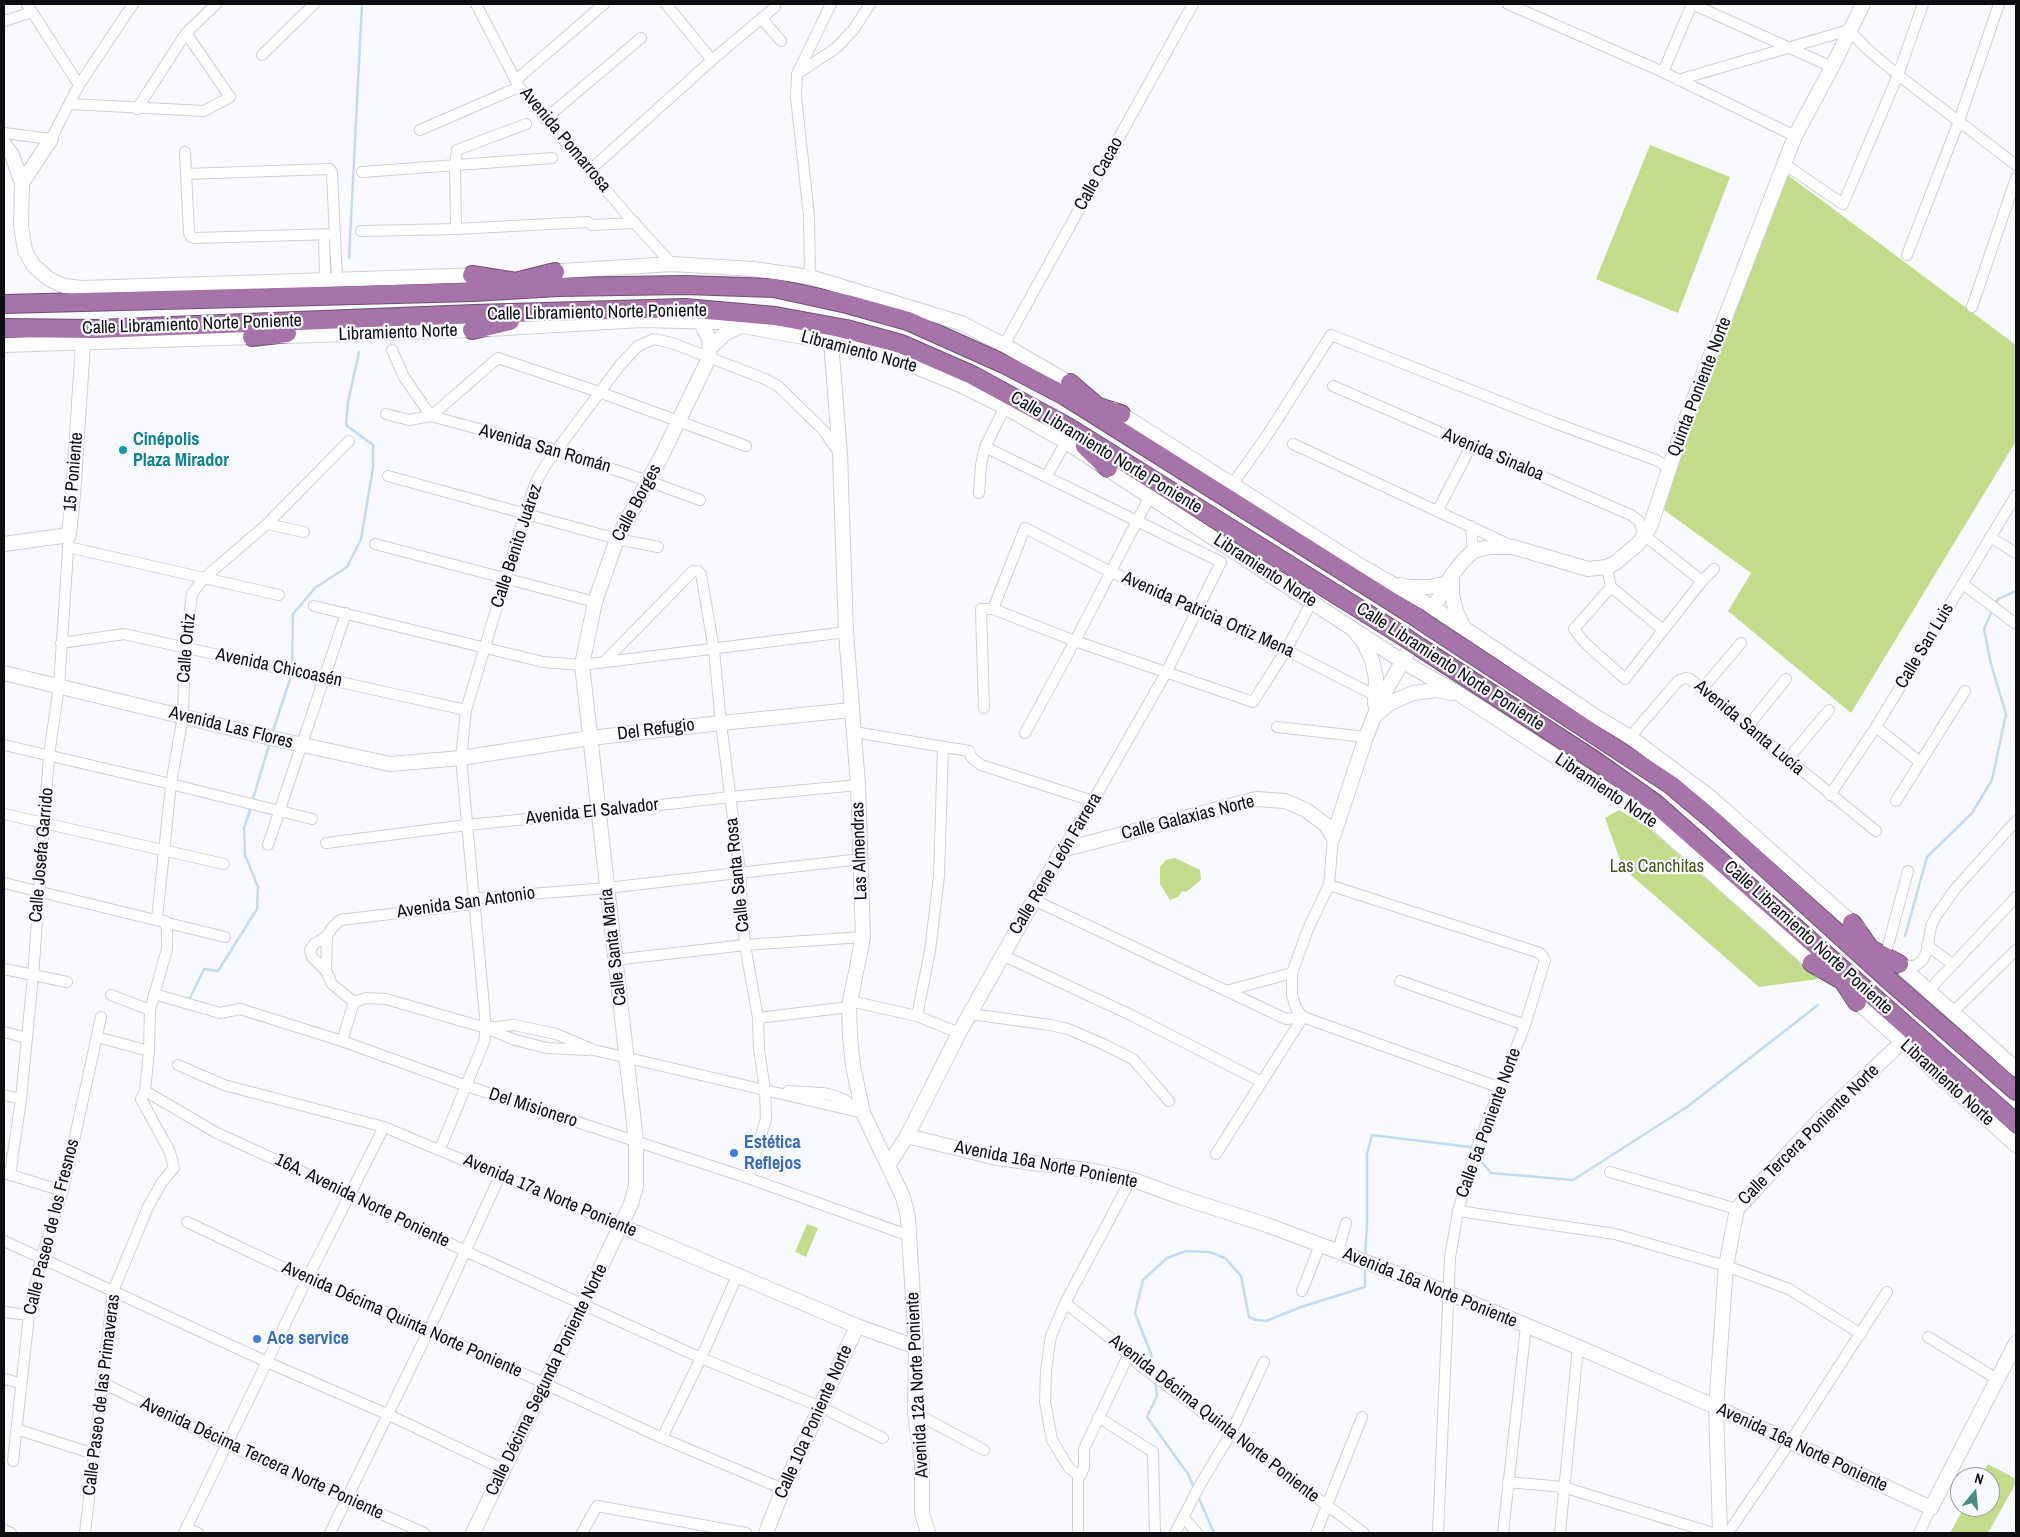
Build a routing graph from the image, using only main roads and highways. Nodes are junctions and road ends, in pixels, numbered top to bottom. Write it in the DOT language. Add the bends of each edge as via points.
graph roads {
  1 [pos="556,279"];
  2 [pos="473,284"];
  3 [pos="4,304"];
  4 [pos="555,319"];
  5 [pos="363,320"];
  6 [pos="473,322"];
  7 [pos="4,328"];
  8 [pos="252,337"];
  9 [pos="1067,389"];
  10 [pos="1098,406"];
  11 [pos="1122,414"];
  12 [pos="1125,434"];
  13 [pos="1067,435"];
  14 [pos="1113,463"];
  15 [pos="1844,927"];
  16 [pos="1818,958"];
  17 [pos="1843,981"];
  18 [pos="1890,981"];
  19 [pos="1877,1000"];
  20 [pos="1857,1002"];
  21 [pos="2016,1090"];
  22 [pos="2016,1123"];
  1 -- 2 [label="highway, Calle Libramiento Norte Poniente"];
  1 -- 2 [label="highway"];
  1 -- 9 [label="highway, Calle Libramiento Norte Poniente" via="774,288 908,321"];
  2 -- 3 [label="highway, Calle Libramiento Norte Poniente"];
  4 -- 6 [label="highway, Calle Libramiento Norte Poniente"];
  4 -- 6 [label="highway"];
  4 -- 13 [label="highway, Calle Libramiento Norte Poniente" via="686,308 775,316 846,329 901,344 972,375"];
  5 -- 6 [label="highway, Calle Libramiento Norte Poniente"];
  5 -- 7 [label="highway, Calle Libramiento Norte Poniente" via="96,329"];
  5 -- 8 [label="highway" via="333,328"];
  9 -- 10 [label="highway"];
  9 -- 12 [label="highway, Calle Libramiento Norte Poniente"];
  10 -- 11 [label="highway"];
  10 -- 12 [label="highway"];
  12 -- 15 [label="highway, Calle Libramiento Norte Poniente, bridge" via="1416,617 1672,785"];
  13 -- 14 [label="highway, Calle Libramiento Norte Poniente"];
  13 -- 14 [label="highway"];
  14 -- 16 [label="highway, Calle Libramiento Norte Poniente, bridge" via="1406,638 1594,760 1656,804 1698,840"];
  15 -- 18 [label="highway"];
  15 -- 18 [label="highway" via="1885,955"];
  16 -- 17 [label="highway"];
  16 -- 19 [label="highway, Calle Libramiento Norte Poniente"];
  17 -- 19 [label="highway"];
  17 -- 20 [label="highway"];
  18 -- 21 [label="highway"];
  19 -- 22 [label="highway, Calle Libramiento Norte Poniente"];
}
